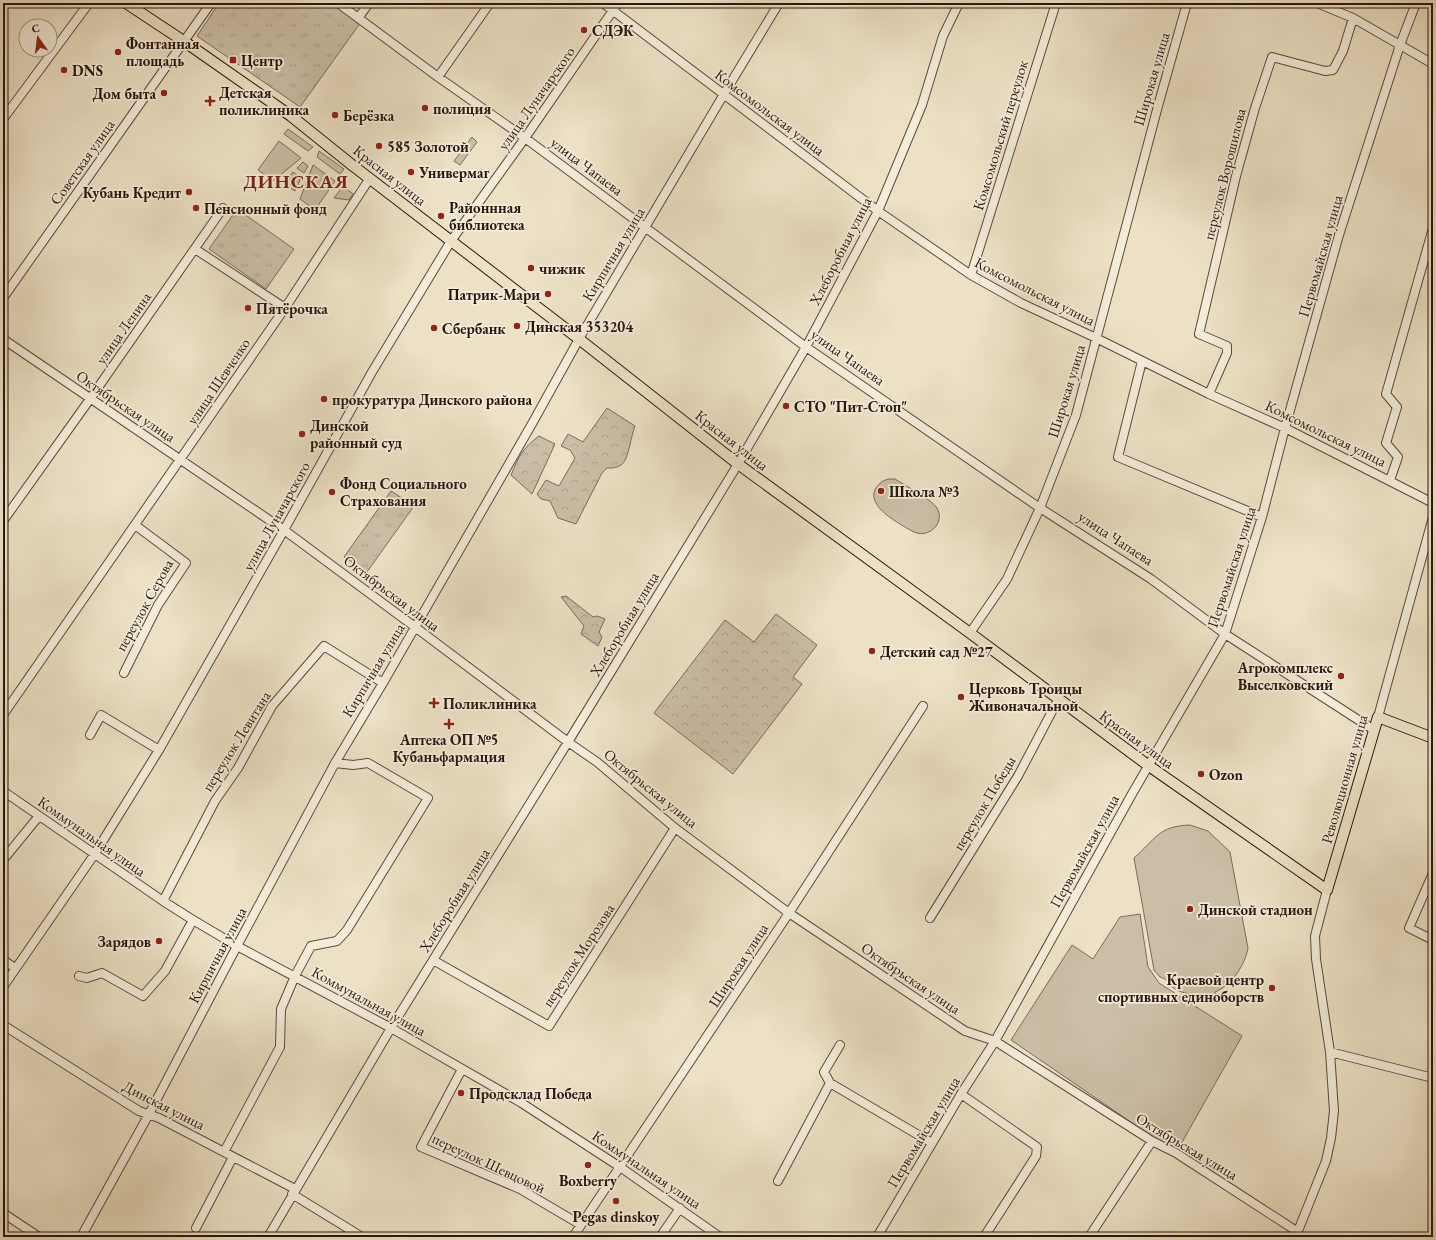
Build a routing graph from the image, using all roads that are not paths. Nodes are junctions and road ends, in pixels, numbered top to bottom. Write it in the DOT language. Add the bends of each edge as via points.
graph roads {
  1 [pos="89,3"];
  2 [pos="126,3"];
  3 [pos="211,3"];
  4 [pos="338,3"];
  5 [pos="369,3"];
  6 [pos="490,3"];
  7 [pos="603,3"];
  8 [pos="618,3"];
  9 [pos="779,3"];
  10 [pos="959,3"];
  11 [pos="1056,3"];
  12 [pos="1188,3"];
  13 [pos="1317,3"];
  14 [pos="1416,3"];
  15 [pos="613,11"];
  16 [pos="359,17"];
  17 [pos="1353,18"];
  18 [pos="185,42"];
  19 [pos="1400,45"];
  20 [pos="1433,64"];
  21 [pos="438,77"];
  22 [pos="724,94"];
  23 [pos="3,120"];
  24 [pos="525,138"];
  25 [pos="370,178"];
  26 [pos="223,208"];
  27 [pos="878,211"];
  28 [pos="644,228"];
  29 [pos="1433,228"];
  30 [pos="451,241"];
  31 [pos="194,250"];
  32 [pos="971,275"];
  33 [pos="3,298"];
  34 [pos="285,308"];
  35 [pos="3,338"];
  36 [pos="1096,338"];
  37 [pos="579,339"];
  38 [pos="806,347"];
  39 [pos="1142,361"];
  40 [pos="1209,394"];
  41 [pos="90,399"];
  42 [pos="1285,428"];
  43 [pos="181,459"];
  44 [pos="738,464"];
  45 [pos="1390,480"];
  46 [pos="1433,502"];
  47 [pos="1040,508"];
  48 [pos="1262,517"];
  49 [pos="1433,517"];
  50 [pos="3,521"];
  51 [pos="136,525"];
  52 [pos="284,530"];
  53 [pos="415,627"];
  54 [pos="970,633"];
  55 [pos="1226,634"];
  56 [pos="124,673"];
  57 [pos="383,683"];
  58 [pos="1058,700"];
  59 [pos="923,706"];
  60 [pos="3,715"];
  61 [pos="1378,717"];
  62 [pos="1374,730"];
  63 [pos="90,735"];
  64 [pos="1433,738"];
  65 [pos="568,742"];
  66 [pos="159,750"];
  67 [pos="335,763"];
  68 [pos="1149,766"];
  69 [pos="3,791"];
  70 [pos="39,816"];
  71 [pos="676,828"];
  72 [pos="94,854"];
  73 [pos="3,860"];
  74 [pos="1433,873"];
  75 [pos="1327,890"];
  76 [pos="163,901"];
  77 [pos="789,914"];
  78 [pos="930,918"];
  79 [pos="193,920"];
  80 [pos="1433,940"];
  81 [pos="237,946"];
  82 [pos="3,960"];
  83 [pos="433,960"];
  84 [pos="15,968"];
  85 [pos="79,976"];
  86 [pos="295,976"];
  87 [pos="3,987"];
  88 [pos="3,1025"];
  89 [pos="391,1028"];
  90 [pos="994,1041"];
  91 [pos="840,1044"];
  92 [pos="1330,1052"];
  93 [pos="462,1069"];
  94 [pos="1433,1078"];
  95 [pos="830,1083"];
  96 [pos="962,1094"];
  97 [pos="149,1114"];
  98 [pos="1152,1141"];
  99 [pos="932,1143"];
  100 [pos="224,1152"];
  101 [pos="233,1157"];
  102 [pos="620,1167"];
  103 [pos="778,1181"];
  104 [pos="294,1192"];
  105 [pos="680,1208"];
  106 [pos="3,1213"];
  107 [pos="581,1225"];
  108 [pos="196,1228"];
  109 [pos="1297,1235"];
  110 [pos="39,1237"];
  111 [pos="81,1237"];
  112 [pos="268,1237"];
  113 [pos="362,1237"];
  114 [pos="573,1237"];
  115 [pos="660,1237"];
  116 [pos="720,1237"];
  117 [pos="877,1237"];
  118 [pos="984,1237"];
  119 [pos="1089,1237"];
  1 -- 23 [label="street"];
  2 -- 18 [label="main road, Красная улица"];
  3 -- 18 [label="street, Советская улица"];
  4 -- 16 [label="street, улица Чапаева"];
  5 -- 16 [label="street"];
  6 -- 21 [label="street"];
  7 -- 15 [label="street, Комсомольская улица"];
  8 -- 15 [label="street, улица Луначарского"];
  9 -- 22 [label="street, Кирпичная улица"];
  10 -- 27 [label="street, Хлеборобная улица" via="943,36 922,105"];
  11 -- 32 [label="street, Комсомольский переулок"];
  12 -- 36 [label="street, Широкая улица"];
  13 -- 17 [label="street"];
  14 -- 19 [label="street, Первомайская улица"];
  15 -- 22 [label="street, Комсомольская улица"];
  15 -- 24 [label="street, улица Луначарского"];
  16 -- 21 [label="street, улица Чапаева"];
  17 -- 19 [label="street"];
  17 -- 40 [label="street, переулок Ворошилова" via="1343,51 1333,70 1325,72 1272,58 1236,176 1199,334 1227,346 1228,353"];
  18 -- 25 [label="main road, Красная улица" via="291,116"];
  18 -- 33 [label="street, Советская улица"];
  19 -- 20 [label="street"];
  19 -- 42 [label="street, Первомайская улица" via="1339,235"];
  21 -- 24 [label="street, улица Чапаева"];
  22 -- 27 [label="street, Комсомольская улица"];
  22 -- 28 [label="street, Кирпичная улица"];
  24 -- 28 [label="street, улица Чапаева"];
  24 -- 30 [label="street, улица Луначарского"];
  25 -- 30 [label="main road, Красная улица"];
  25 -- 34 [label="street, улица Шевченко"];
  26 -- 31 [label="street, улица Ленина"];
  27 -- 32 [label="street, Комсомольская улица"];
  27 -- 38 [label="street, Хлеборобная улица"];
  28 -- 37 [label="street, Кирпичная улица"];
  28 -- 38 [label="street, улица Чапаева"];
  29 -- 45 [label="street" via="1386,394 1397,408 1386,443 1398,458"];
  30 -- 37 [label="main road, Красная улица"];
  30 -- 52 [label="street, улица Луначарского" via="372,372"];
  31 -- 34 [label="street"];
  31 -- 41 [label="street, улица Ленина"];
  32 -- 36 [label="street, Комсомольская улица" via="1021,303"];
  34 -- 43 [label="street, улица Шевченко"];
  35 -- 41 [label="street, Октябрьская улица"];
  36 -- 39 [label="street, Комсомольская улица"];
  36 -- 47 [label="street, Широкая улица" via="1076,415"];
  37 -- 44 [label="main road, Красная улица"];
  37 -- 53 [label="street, Кирпичная улица"];
  38 -- 44 [label="street, Хлеборобная улица"];
  38 -- 47 [label="street, улица Чапаева"];
  39 -- 40 [label="street, Комсомольская улица"];
  39 -- 48 [label="street" via="1118,457"];
  40 -- 42 [label="street, Комсомольская улица"];
  41 -- 43 [label="street, Октябрьская улица"];
  41 -- 50 [label="street, улица Ленина"];
  42 -- 45 [label="street, Комсомольская улица"];
  42 -- 48 [label="street, Первомайская улица"];
  43 -- 51 [label="street, улица Шевченко"];
  43 -- 52 [label="street, Октябрьская улица"];
  44 -- 54 [label="main road, Красная улица"];
  44 -- 65 [label="street, Хлеборобная улица"];
  45 -- 46 [label="street, Комсомольская улица"];
  47 -- 54 [label="street, Широкая улица" via="1007,579"];
  47 -- 55 [label="street, улица Чапаева" via="1151,579"];
  48 -- 55 [label="street, Первомайская улица"];
  49 -- 61 [label="street, Революционная улица"];
  51 -- 56 [label="street, переулок Серова" via="186,563 158,605"];
  51 -- 60 [label="street, улица Шевченко"];
  52 -- 53 [label="street, Октябрьская улица"];
  52 -- 66 [label="street, улица Луначарского"];
  53 -- 57 [label="street, Кирпичная улица"];
  53 -- 65 [label="street, Октябрьская улица"];
  54 -- 58 [label="main road, Красная улица"];
  55 -- 62 [label="street, улица Чапаева"];
  55 -- 68 [label="street, Первомайская улица"];
  57 -- 67 [label="street, Кирпичная улица"];
  57 -- 76 [label="street, переулок Левитана" via="324,646 272,706 238,768 215,801"];
  58 -- 68 [label="main road, Красная улица"];
  58 -- 78 [label="street, переулок Победы" via="1018,776"];
  59 -- 77 [label="street, Широкая улица"];
  61 -- 62 [label="main road, Революционная улица"];
  61 -- 64 [label="main road"];
  62 -- 75 [label="main road, Революционная улица"];
  63 -- 66 [label="street" via="101,715"];
  65 -- 71 [label="street, Октябрьская улица" via="597,762"];
  65 -- 83 [label="street, Хлеборобная улица"];
  66 -- 72 [label="street, улица Луначарского"];
  67 -- 81 [label="street, Кирпичная улица"];
  67 -- 86 [label="street" via="368,763 428,798 347,930 338,941 311,946"];
  68 -- 75 [label="main road, Красная улица"];
  68 -- 90 [label="street, Первомайская улица"];
  69 -- 70 [label="street, Коммунальная улица"];
  70 -- 72 [label="street, Коммунальная улица"];
  70 -- 73 [label="street"];
  71 -- 77 [label="street, Октябрьская улица"];
  71 -- 83 [label="street, переулок Морозова" via="549,1026"];
  72 -- 76 [label="street, Коммунальная улица"];
  72 -- 84 [label="street, улица Луначарского"];
  74 -- 80 [label="street" via="1409,928"];
  75 -- 92 [label="street, Революционная улица" via="1315,936"];
  76 -- 79 [label="street, Коммунальная улица"];
  77 -- 90 [label="street, Октябрьская улица" via="966,1031"];
  77 -- 102 [label="street, Широкая улица"];
  79 -- 81 [label="street, Коммунальная улица"];
  79 -- 85 [label="street" via="165,971 143,996 102,973 87,978"];
  81 -- 86 [label="street, Коммунальная улица"];
  81 -- 97 [label="street, Кирпичная улица"];
  82 -- 84 [label="street"];
  83 -- 89 [label="street, Хлеборобная улица"];
  84 -- 87 [label="street, улица Луначарского"];
  86 -- 89 [label="street, Коммунальная улица"];
  86 -- 100 [label="street" via="281,1009 280,1047"];
  88 -- 97 [label="street, Динская улица" via="139,1111"];
  89 -- 93 [label="street, Коммунальная улица"];
  89 -- 104 [label="street, Хлеборобная улица"];
  90 -- 96 [label="street, Первомайская улица"];
  90 -- 98 [label="street, Октябрьская улица"];
  91 -- 95 [label="street" via="824,1072"];
  92 -- 94 [label="street"];
  92 -- 109 [label="street, Революционная улица" via="1334,1111 1331,1138 1326,1161"];
  93 -- 102 [label="street, Коммунальная улица" via="520,1102"];
  93 -- 107 [label="street, переулок Шевцовой" via="421,1147 520,1189"];
  95 -- 99 [label="street"];
  95 -- 103 [label="street"];
  96 -- 99 [label="street, Первомайская улица"];
  96 -- 118 [label="street" via="1037,1147 1036,1156"];
  97 -- 100 [label="street, Динская улица"];
  97 -- 111 [label="street, Кирпичная улица"];
  98 -- 109 [label="street, Октябрьская улица" via="1176,1153"];
  98 -- 119 [label="street"];
  99 -- 117 [label="street, Первомайская улица"];
  100 -- 101 [label="street, Динская улица"];
  101 -- 104 [label="street, Динская улица"];
  101 -- 108 [label="street"];
  102 -- 105 [label="street, Коммунальная улица"];
  102 -- 107 [label="street, Широкая улица"];
  104 -- 112 [label="street, Хлеборобная улица"];
  104 -- 113 [label="street, Динская улица"];
  105 -- 115 [label="street"];
  105 -- 116 [label="street, Коммунальная улица"];
  106 -- 110 [label="street"];
  107 -- 114 [label="street, Широкая улица"];
}
